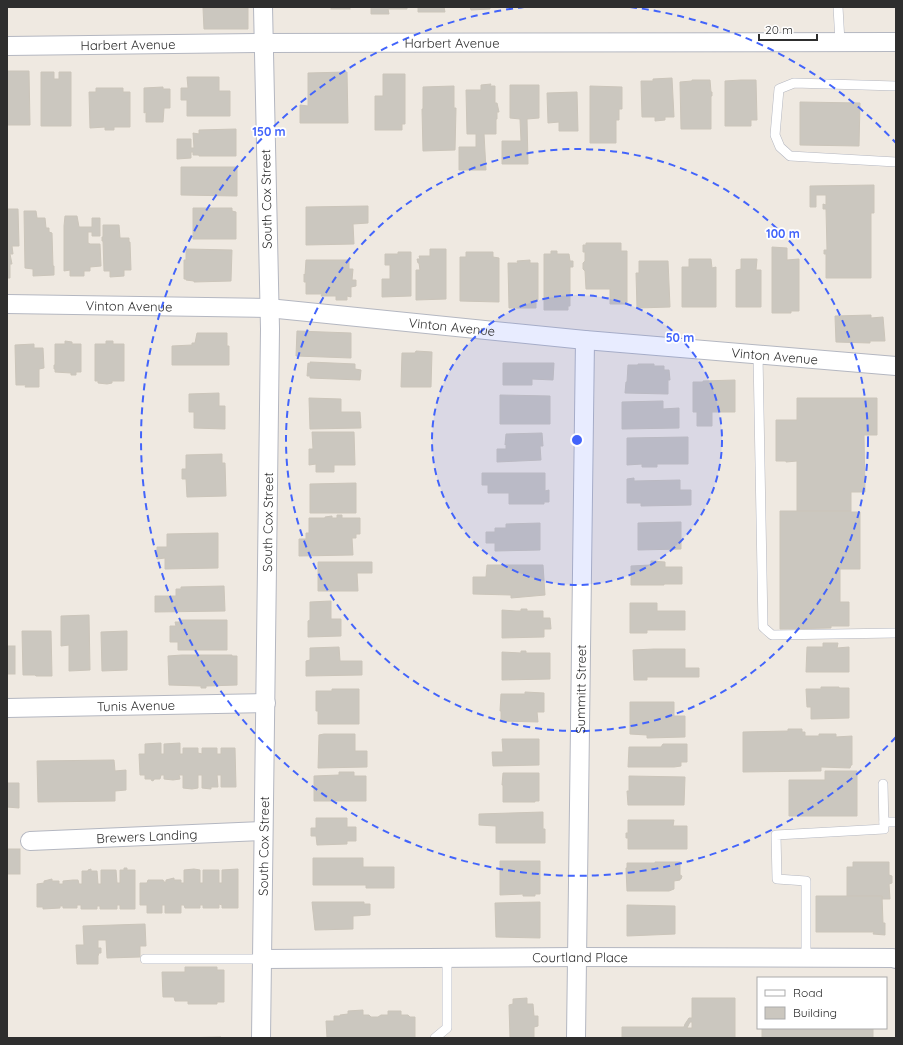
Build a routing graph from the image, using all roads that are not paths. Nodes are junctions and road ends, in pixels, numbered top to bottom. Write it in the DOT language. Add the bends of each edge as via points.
graph roads {
  1 [pos="263,7"];
  2 [pos="838,7"];
  3 [pos="840,42"];
  4 [pos="896,42"];
  5 [pos="263,43"];
  6 [pos="7,46"];
  7 [pos="896,86"];
  8 [pos="896,162"];
  9 [pos="7,304"];
  10 [pos="268,308"];
  11 [pos="585,340"];
  12 [pos="758,355"];
  13 [pos="896,366"];
  14 [pos="896,632"];
  15 [pos="266,703"];
  16 [pos="7,708"];
  17 [pos="883,784"];
  18 [pos="884,822"];
  19 [pos="896,822"];
  20 [pos="263,831"];
  21 [pos="30,841"];
  22 [pos="577,957"];
  23 [pos="448,958"];
  24 [pos="806,958"];
  25 [pos="145,959"];
  26 [pos="263,959"];
  27 [pos="896,959"];
  28 [pos="261,1038"];
  29 [pos="435,1038"];
  30 [pos="576,1038"];
  1 -- 5 [label="street, South Cox Street"];
  2 -- 3 [label="lane"];
  3 -- 4 [label="street, Harbert Avenue"];
  3 -- 5 [label="street, Harbert Avenue"];
  5 -- 6 [label="street, Harbert Avenue"];
  5 -- 10 [label="street, South Cox Street"];
  7 -- 8 [label="lane" via="794,83 779,89 775,135 780,147 790,156"];
  9 -- 10 [label="street, Vinton Avenue"];
  10 -- 11 [label="street, Vinton Avenue"];
  10 -- 15 [label="street, South Cox Street" via="270,345"];
  11 -- 12 [label="street, Vinton Avenue"];
  11 -- 22 [label="street, Summitt Street"];
  12 -- 13 [label="street, Vinton Avenue"];
  12 -- 14 [label="lane" via="763,626 772,635"];
  15 -- 16 [label="street, Tunis Avenue"];
  15 -- 20 [label="street, South Cox Street"];
  17 -- 18 [label="lane"];
  18 -- 19 [label="lane"];
  18 -- 24 [label="lane" via="884,830 776,835 777,879 806,881"];
  20 -- 21 [label="street, Brewers Landing"];
  20 -- 26 [label="street, South Cox Street"];
  22 -- 23 [label="street, Courtland Place"];
  22 -- 24 [label="street, Courtland Place"];
  22 -- 30 [label="street, Summitt Street"];
  23 -- 26 [label="street, Courtland Place"];
  23 -- 29 [label="lane" via="447,1028"];
  24 -- 27 [label="street, Courtland Place"];
  25 -- 26 [label="lane"];
  26 -- 28 [label="street, South Cox Street"];
}
